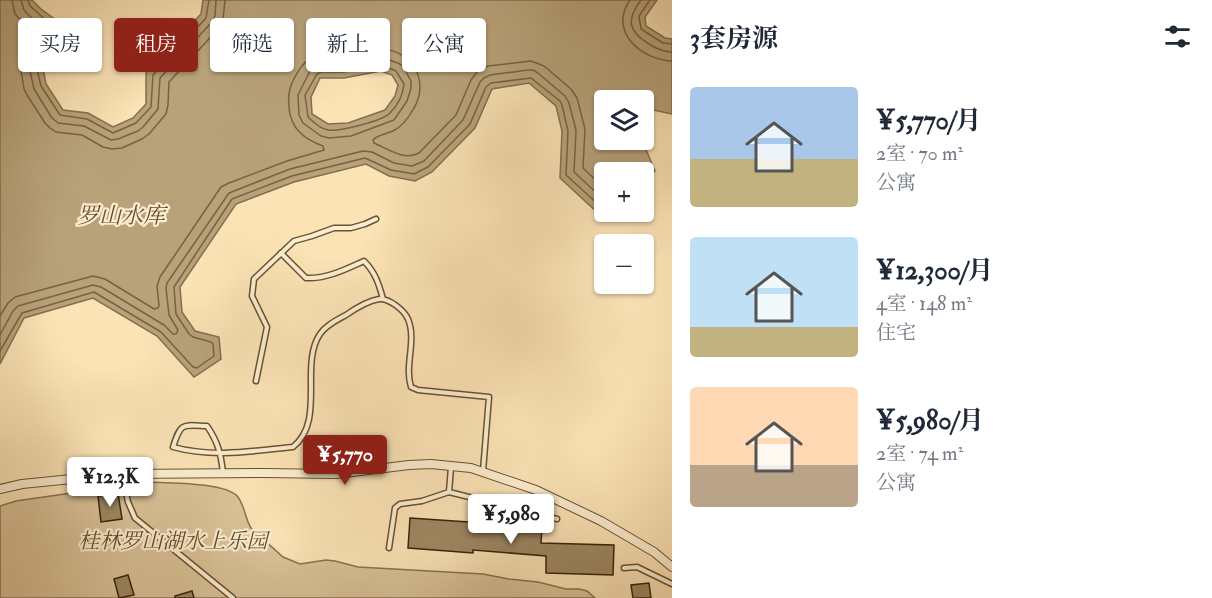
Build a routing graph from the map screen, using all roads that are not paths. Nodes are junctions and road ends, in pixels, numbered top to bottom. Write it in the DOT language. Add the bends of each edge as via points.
graph roads {
  1 [pos="376,219"];
  2 [pos="281,253"];
  3 [pos="383,299"];
  4 [pos="256,381"];
  5 [pos="221,454"];
  6 [pos="451,466"];
  7 [pos="483,472"];
  8 [pos="223,473"];
  9 [pos="122,474"];
  10 [pos="0,489"];
  11 [pos="449,492"];
  12 [pos="557,519"];
  13 [pos="389,548"];
  14 [pos="672,567"];
  15 [pos="624,568"];
  16 [pos="672,584"];
  17 [pos="233,598"];
  1 -- 2 [label="lane" via="294,241"];
  2 -- 3 [label="lane" via="306,278 334,273 364,261 377,280"];
  2 -- 4 [label="lane" via="254,279 252,297 267,327"];
  3 -- 5 [label="lane" via="370,301 344,315 320,335 314,350 310,413 300,442 293,447"];
  3 -- 7 [label="lane" via="407,317 412,335 408,377 411,387 489,397"];
  5 -- 5 [label="lane" via="173,447 178,430 185,425 207,426"];
  5 -- 8 [label="lane"];
  6 -- 7 [label="street"];
  6 -- 8 [label="street" via="409,465 336,474"];
  6 -- 11 [label="lane"];
  7 -- 14 [label="street" via="536,490 600,521"];
  8 -- 9 [label="street"];
  9 -- 10 [label="street"];
  9 -- 17 [label="lane" via="135,518"];
  11 -- 12 [label="lane"];
  11 -- 13 [label="lane" via="395,508"];
  15 -- 16 [label="lane" via="637,567"];
}
